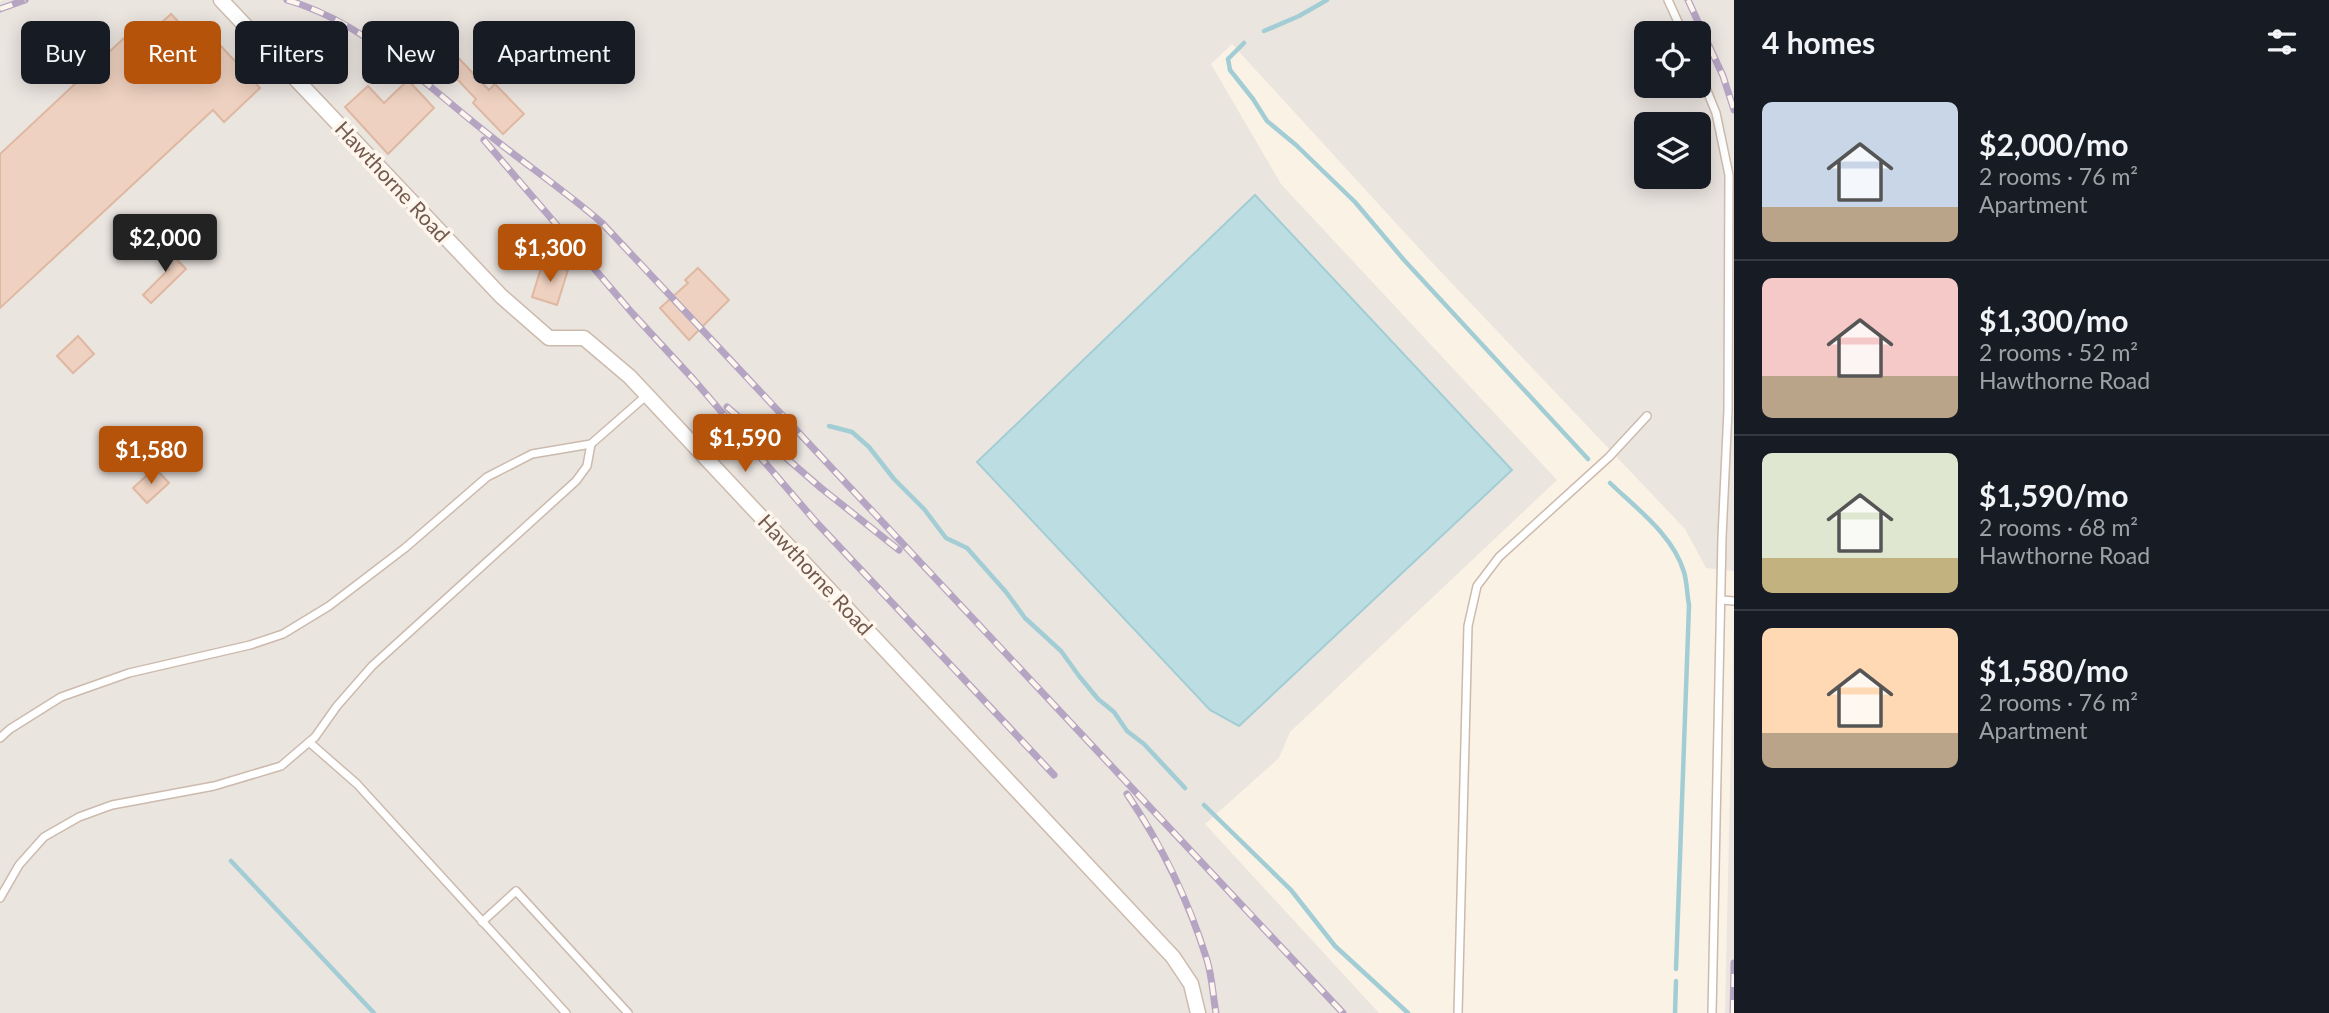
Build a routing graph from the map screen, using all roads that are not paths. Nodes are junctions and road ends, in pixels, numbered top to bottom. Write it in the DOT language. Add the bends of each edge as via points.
graph roads {
  1 [pos="221,0"];
  2 [pos="1668,0"];
  3 [pos="1678,21"];
  4 [pos="1710,98"];
  5 [pos="647,395"];
  6 [pos="1647,416"];
  7 [pos="591,444"];
  8 [pos="1722,600"];
  9 [pos="1734,601"];
  10 [pos="0,738"];
  11 [pos="309,742"];
  12 [pos="0,898"];
  13 [pos="482,922"];
  14 [pos="1193,1010"];
  15 [pos="566,1013"];
  16 [pos="628,1013"];
  17 [pos="1458,1013"];
  18 [pos="1712,1013"];
  1 -- 5 [label="street, Hawthorne Road" via="501,296 549,338 584,338"];
  2 -- 3 [label="lane"];
  4 -- 8 [label="lane" via="1729,175"];
  5 -- 7 [label="lane"];
  5 -- 14 [label="street, Hawthorne Road" via="1173,957 1191,984"];
  6 -- 17 [label="lane" via="1499,558 1477,586 1468,626"];
  7 -- 10 [label="lane" via="532,454 487,477 405,548 329,606 283,634 129,673 61,697"];
  7 -- 11 [label="lane" via="587,466 576,481 372,666"];
  8 -- 9 [label="lane"];
  8 -- 18 [label="lane"];
  11 -- 12 [label="lane" via="281,766 214,786 112,805 79,817 44,837 19,865"];
  11 -- 13 [label="lane" via="356,784"];
  13 -- 15 [label="lane"];
  13 -- 16 [label="lane" via="516,891"];
}
